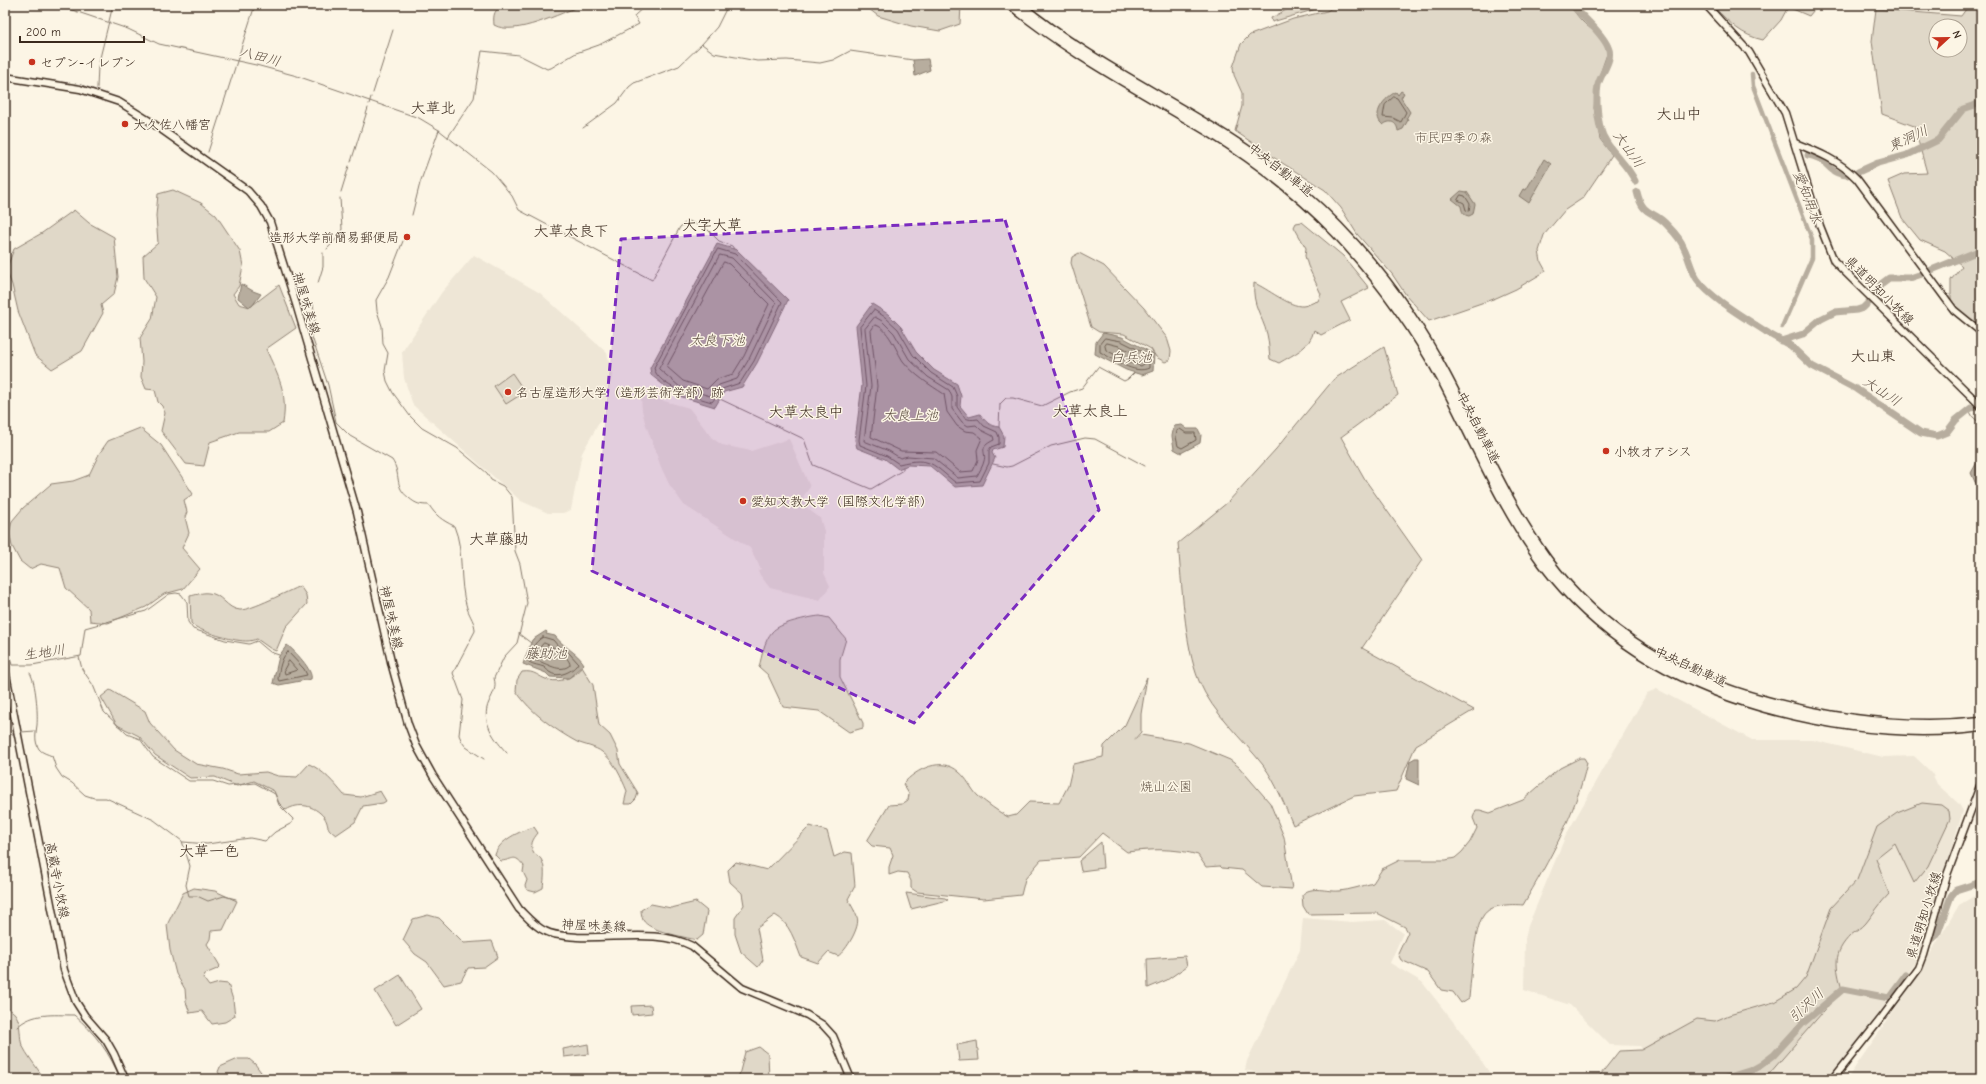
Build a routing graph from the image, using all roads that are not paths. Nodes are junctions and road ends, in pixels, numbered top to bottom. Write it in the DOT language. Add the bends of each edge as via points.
graph roads {
  1 [pos="1011,5"];
  2 [pos="1020,5"];
  3 [pos="1706,5"];
  4 [pos="5,77"];
  5 [pos="1795,143"];
  6 [pos="1981,332"];
  7 [pos="1981,406"];
  8 [pos="5,669"];
  9 [pos="1980,725"];
  10 [pos="1981,783"];
  11 [pos="126,1079"];
  12 [pos="851,1079"];
  13 [pos="1833,1079"];
  1 -- 9 [label="highway, 中央自動車道" via="1046,33 1091,63 1197,125 1257,164 1299,198 1332,230 1372,274 1412,328 1442,380 1502,499 1534,550 1576,602 1613,635 1658,666 1693,683 1775,711 1897,731 1931,732"];
  2 -- 9 [label="highway, 中央自動車道" via="1099,61 1239,144 1287,180 1337,225 1377,269 1417,325 1447,377 1508,496 1548,560 1580,598 1616,630 1661,660 1695,677 1722,688 1778,704 1874,722"];
  3 -- 5 [label="main road, 県道明知小牧線" via="1752,56 1786,114"];
  4 -- 12 [label="main road, 神屋味美線" via="80,89 118,102 148,120 248,191 261,206 270,222 296,304 357,512 408,724 433,776 524,914 546,932 565,936 662,937 684,941 742,988 807,1015 823,1025 833,1036"];
  5 -- 6 [label="main road" via="1837,162 1848,170 1954,310"];
  5 -- 7 [label="main road, 県道明知小牧線" via="1830,253 1841,269"];
  8 -- 11 [label="main road, 高蔵寺小牧線" via="64,970 76,1002 84,1016 106,1040"];
  10 -- 13 [label="main road, 県道明知小牧線" via="1947,875 1919,968"];
}
